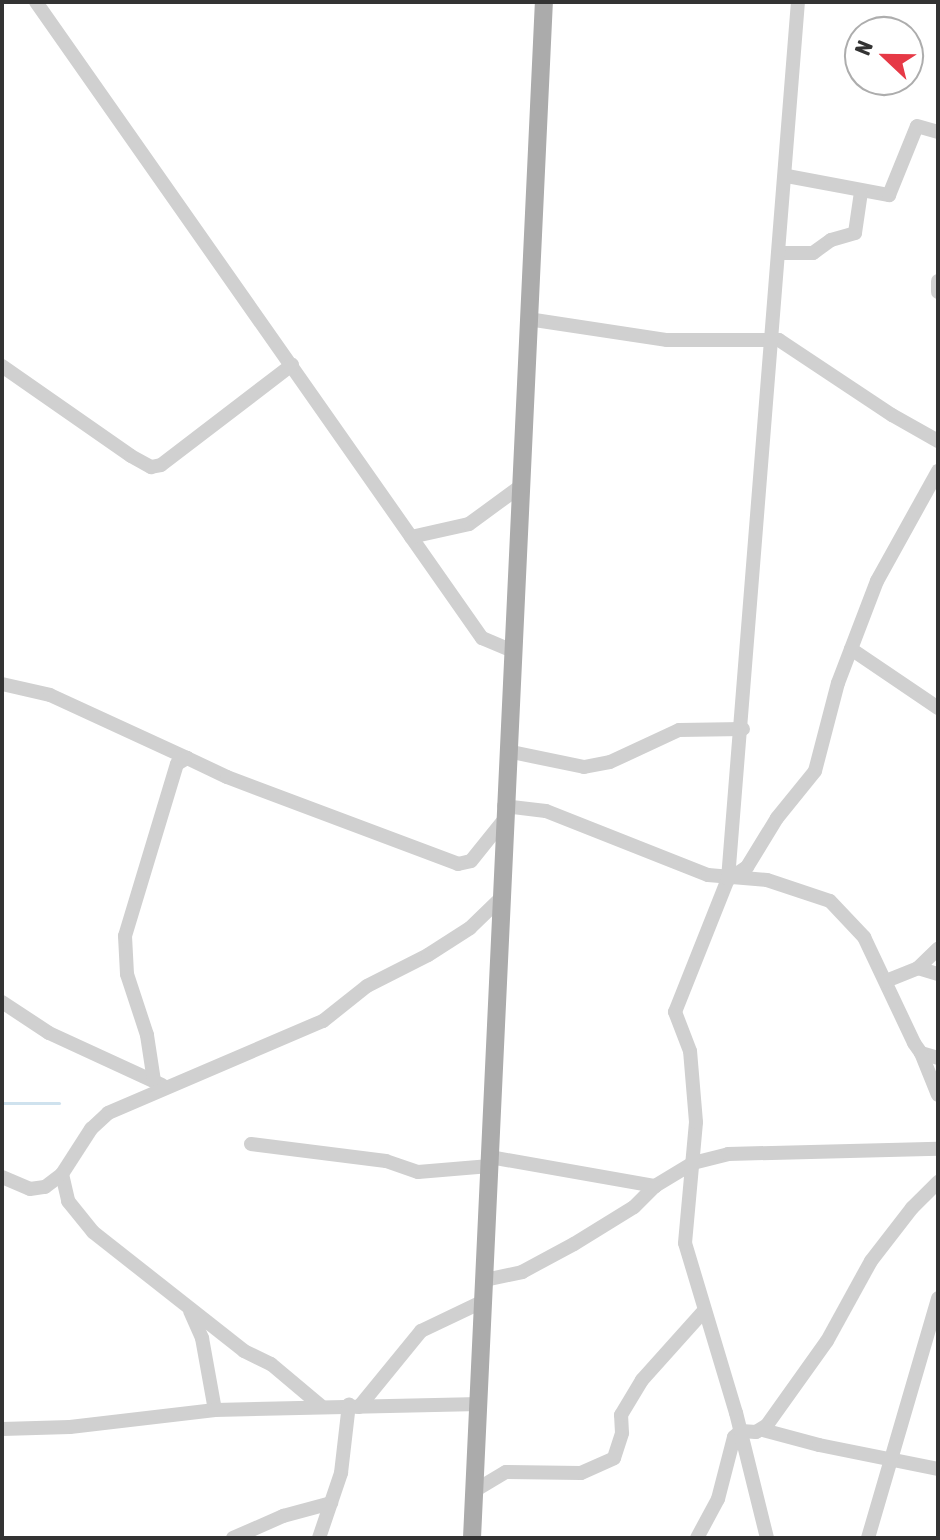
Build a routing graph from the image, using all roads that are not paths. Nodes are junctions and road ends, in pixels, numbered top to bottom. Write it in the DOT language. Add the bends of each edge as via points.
graph roads {
  1 [pos="36,2"];
  2 [pos="544,2"];
  3 [pos="798,2"];
  4 [pos="938,132"];
  5 [pos="787,176"];
  6 [pos="861,192"];
  7 [pos="780,253"];
  8 [pos="938,281"];
  9 [pos="938,292"];
  10 [pos="528,319"];
  11 [pos="773,341"];
  12 [pos="292,365"];
  13 [pos="2,366"];
  14 [pos="938,441"];
  15 [pos="938,471"];
  16 [pos="521,486"];
  17 [pos="411,537"];
  18 [pos="851,649"];
  19 [pos="512,651"];
  20 [pos="2,684"];
  21 [pos="938,708"];
  22 [pos="743,729"];
  23 [pos="507,751"];
  24 [pos="187,758"];
  25 [pos="504,813"];
  26 [pos="728,879"];
  27 [pos="500,899"];
  28 [pos="938,949"];
  29 [pos="918,968"];
  30 [pos="938,974"];
  31 [pos="886,981"];
  32 [pos="2,1002"];
  33 [pos="921,1053"];
  34 [pos="938,1058"];
  35 [pos="160,1084"];
  36 [pos="938,1095"];
  37 [pos="251,1144"];
  38 [pos="938,1149"];
  39 [pos="490,1162"];
  40 [pos="693,1163"];
  41 [pos="62,1174"];
  42 [pos="2,1177"];
  43 [pos="938,1182"];
  44 [pos="655,1186"];
  45 [pos="485,1280"];
  46 [pos="938,1298"];
  47 [pos="484,1301"];
  48 [pos="187,1304"];
  49 [pos="704,1311"];
  50 [pos="480,1404"];
  51 [pos="321,1406"];
  52 [pos="354,1406"];
  53 [pos="215,1410"];
  54 [pos="2,1429"];
  55 [pos="763,1430"];
  56 [pos="741,1431"];
  57 [pos="889,1460"];
  58 [pos="938,1469"];
  59 [pos="474,1491"];
  60 [pos="331,1503"];
  61 [pos="233,1538"];
  62 [pos="319,1538"];
  63 [pos="472,1538"];
  64 [pos="697,1538"];
  65 [pos="767,1538"];
  66 [pos="868,1538"];
  1 -- 12 [label="street"];
  2 -- 10 [label="main road"];
  3 -- 5 [label="street"];
  4 -- 6 [label="street" via="917,126 889,195"];
  5 -- 6 [label="street"];
  5 -- 7 [label="street"];
  6 -- 7 [label="street" via="855,233 813,253"];
  7 -- 11 [label="street"];
  8 -- 9 [label="street"];
  10 -- 11 [label="street" via="667,340"];
  10 -- 16 [label="main road"];
  11 -- 14 [label="street" via="798,349"];
  11 -- 22 [label="street"];
  12 -- 13 [label="street" via="161,465 151,467"];
  12 -- 17 [label="street"];
  15 -- 18 [label="street" via="877,581"];
  16 -- 17 [label="street" via="469,524"];
  16 -- 19 [label="main road"];
  17 -- 19 [label="street" via="482,638"];
  18 -- 21 [label="street"];
  18 -- 26 [label="street" via="815,771 747,867"];
  19 -- 23 [label="main road"];
  20 -- 24 [label="street" via="50,695"];
  22 -- 23 [label="street" via="679,730 599,766 568,765"];
  22 -- 26 [label="street"];
  23 -- 25 [label="main road"];
  24 -- 25 [label="street" via="458,864 471,861"];
  24 -- 35 [label="street" via="173,771 125,936 127,974"];
  25 -- 26 [label="street" via="546,811"];
  25 -- 27 [label="main road"];
  26 -- 31 [label="street" via="767,880 830,901 864,937"];
  26 -- 40 [label="street" via="675,1012 690,1051 696,1122"];
  27 -- 35 [label="street" via="470,928 367,986 323,1021"];
  27 -- 39 [label="main road"];
  28 -- 29 [label="street"];
  29 -- 30 [label="street"];
  29 -- 31 [label="street"];
  31 -- 33 [label="street"];
  32 -- 35 [label="street" via="49,1033"];
  33 -- 34 [label="street"];
  33 -- 36 [label="street"];
  35 -- 41 [label="street" via="101,1119"];
  37 -- 39 [label="street" via="386,1161 418,1172"];
  38 -- 40 [label="street" via="728,1154"];
  39 -- 44 [label="street"];
  39 -- 45 [label="main road"];
  40 -- 44 [label="street"];
  40 -- 49 [label="street" via="685,1243"];
  41 -- 42 [label="street" via="39,1189"];
  41 -- 48 [label="street" via="68,1201 93,1232"];
  43 -- 55 [label="street" via="871,1261 827,1341"];
  44 -- 45 [label="street" via="634,1207 574,1244 522,1272"];
  45 -- 47 [label="main road"];
  46 -- 57 [label="street"];
  47 -- 50 [label="main road"];
  47 -- 52 [label="street" via="421,1331"];
  48 -- 51 [label="street"];
  48 -- 53 [label="street" via="202,1338"];
  49 -- 56 [label="street"];
  49 -- 59 [label="street" via="642,1380 621,1415 614,1458 581,1473 506,1472"];
  50 -- 52 [label="street"];
  50 -- 59 [label="main road"];
  51 -- 52 [label="street"];
  51 -- 53 [label="street"];
  52 -- 60 [label="street"];
  53 -- 54 [label="street" via="70,1427"];
  55 -- 56 [label="street"];
  55 -- 57 [label="street"];
  56 -- 64 [label="street" via="730,1445 718,1499"];
  56 -- 65 [label="street"];
  57 -- 58 [label="street"];
  57 -- 66 [label="street"];
  59 -- 63 [label="main road"];
  60 -- 61 [label="street"];
  60 -- 62 [label="street"];
}
